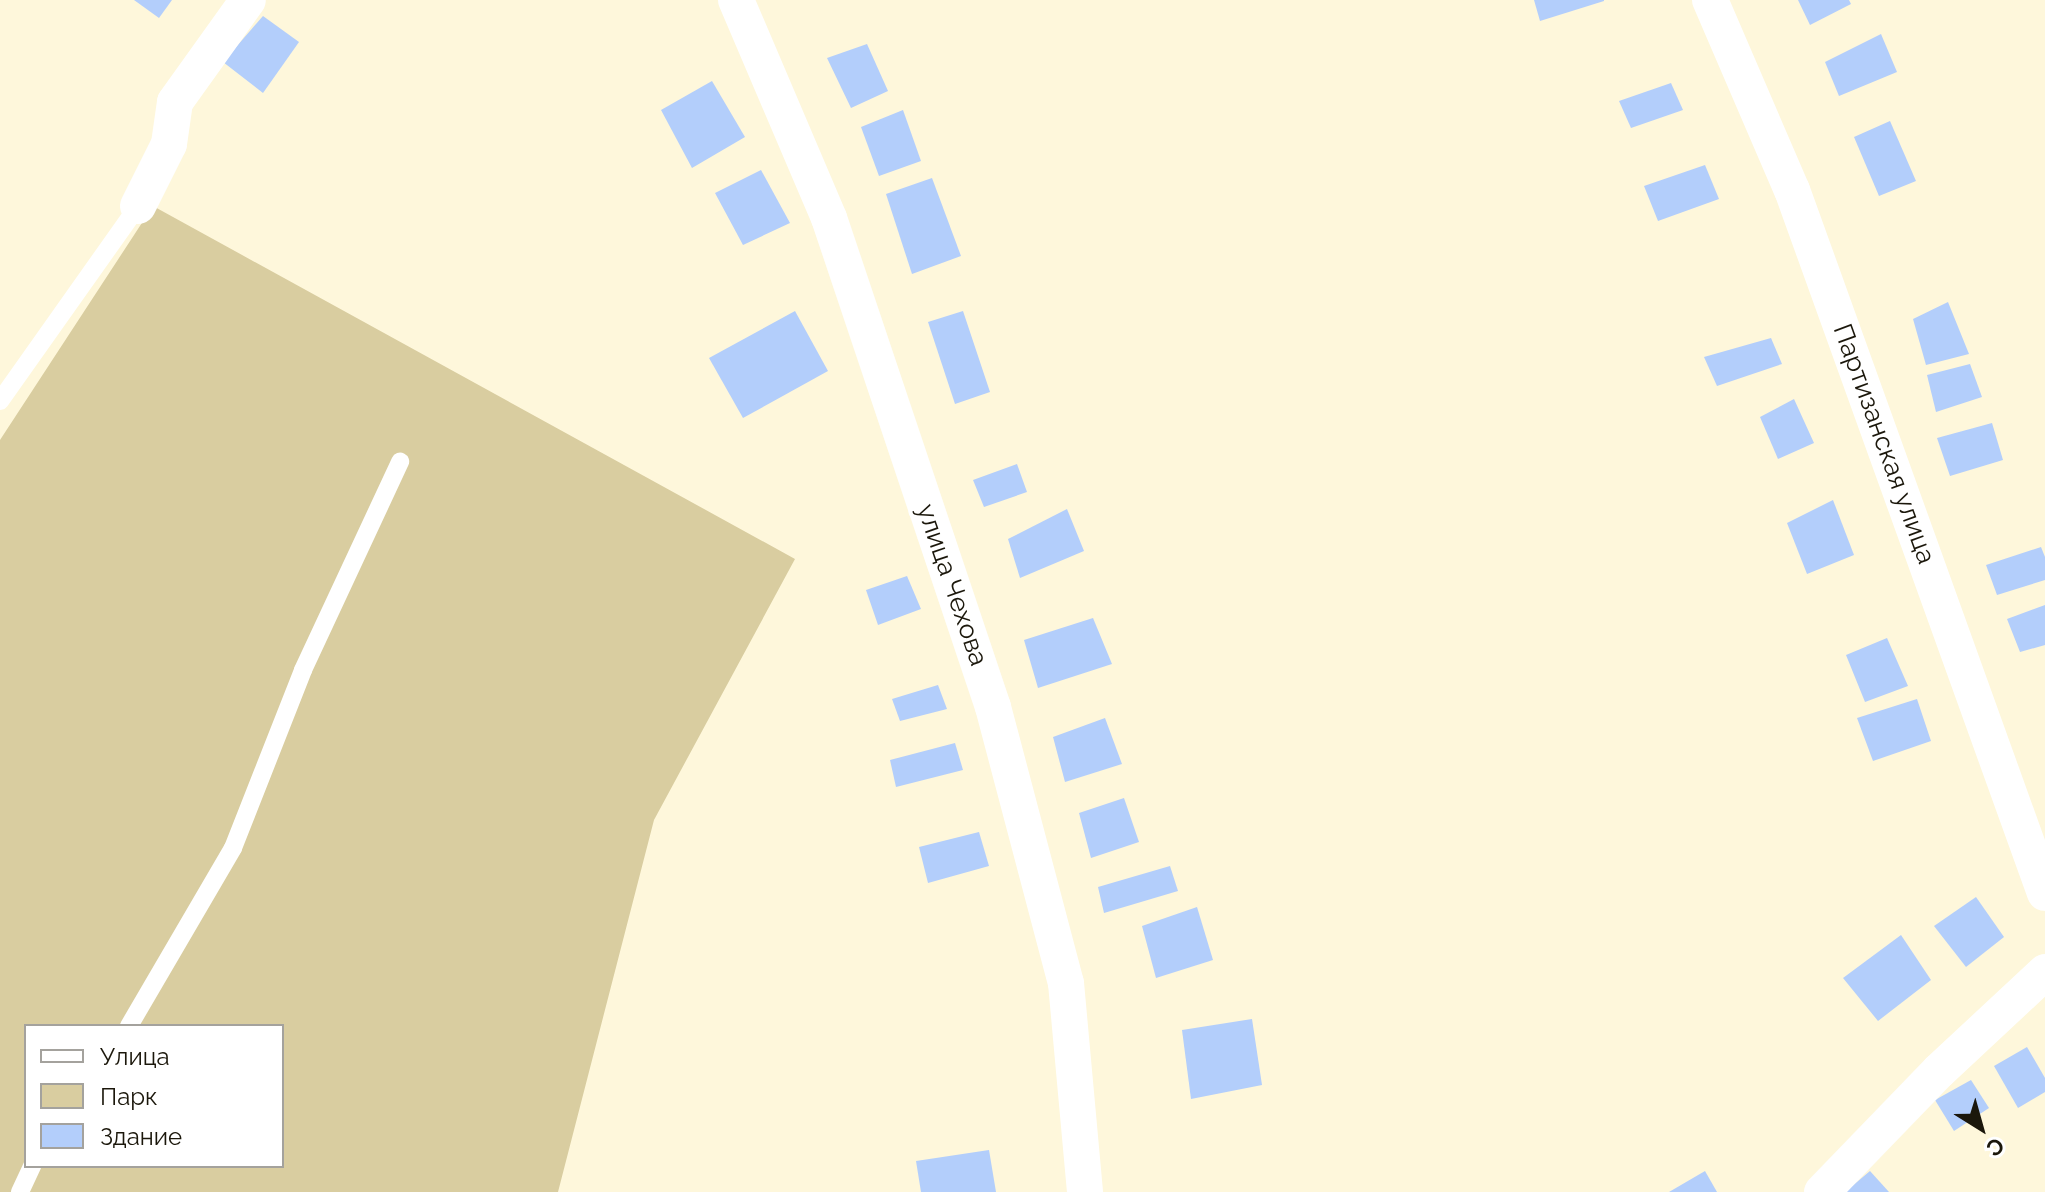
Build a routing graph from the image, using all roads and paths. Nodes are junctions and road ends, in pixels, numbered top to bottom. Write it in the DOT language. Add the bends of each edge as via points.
graph roads {
  1 [pos="248,0"];
  2 [pos="736,0"];
  3 [pos="1710,0"];
  4 [pos="138,206"];
  5 [pos="0,401"];
  6 [pos="400,462"];
  7 [pos="2045,893"];
  8 [pos="2045,972"];
  9 [pos="130,1024"];
  10 [pos="31,1168"];
  11 [pos="20,1192"];
  12 [pos="1085,1192"];
  13 [pos="1822,1192"];
  1 -- 4 [label="street" via="175,102 169,144"];
  2 -- 12 [label="street, улица Чехова" via="829,218 993,707 1066,983"];
  3 -- 7 [label="street, Партизанская улица" via="1792,190"];
  4 -- 5 [label="lane"];
  6 -- 9 [label="lane" via="303,670 233,848"];
  8 -- 13 [label="street"];
  10 -- 11 [label="lane"];
}
